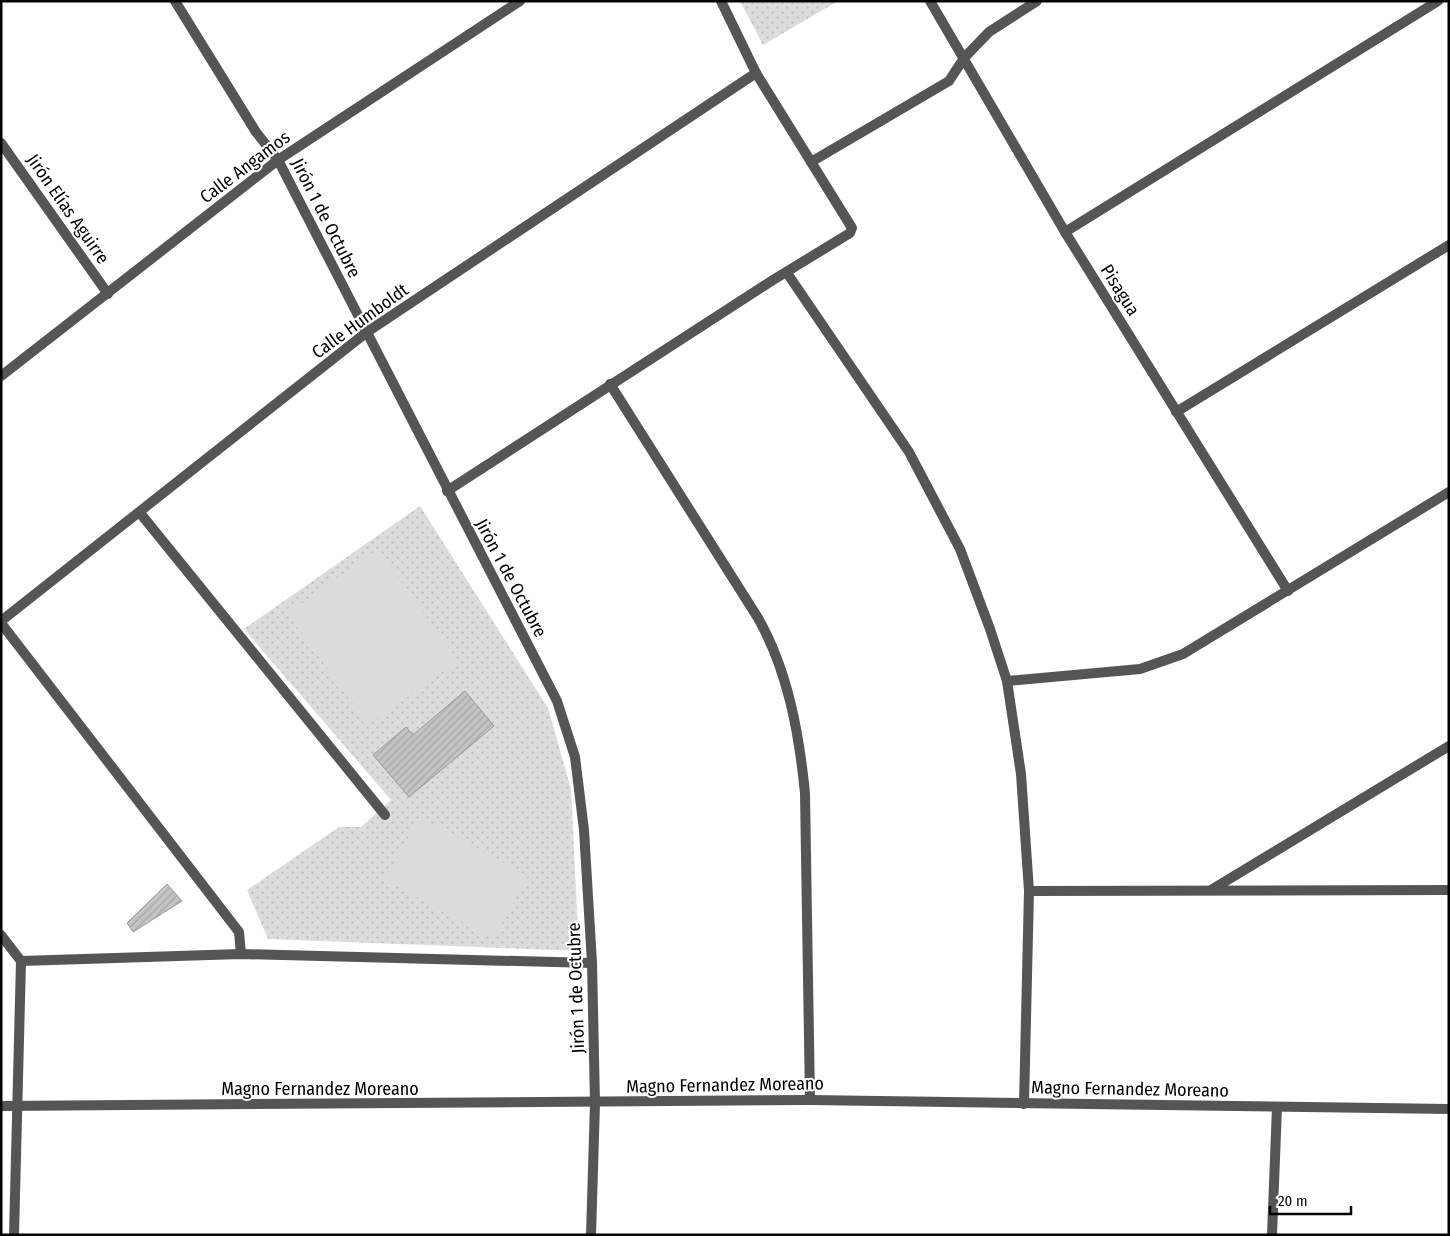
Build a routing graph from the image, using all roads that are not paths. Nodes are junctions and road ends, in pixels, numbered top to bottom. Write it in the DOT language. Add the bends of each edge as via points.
graph roads {
  1 [pos="175,1"];
  2 [pos="520,1"];
  3 [pos="721,1"];
  4 [pos="930,1"];
  5 [pos="1037,1"];
  6 [pos="1438,1"];
  7 [pos="964,58"];
  8 [pos="756,73"];
  9 [pos="1,143"];
  10 [pos="278,160"];
  11 [pos="811,162"];
  12 [pos="1065,232"];
  13 [pos="1449,245"];
  14 [pos="787,273"];
  15 [pos="108,294"];
  16 [pos="367,332"];
  17 [pos="1,376"];
  18 [pos="610,384"];
  19 [pos="1176,412"];
  20 [pos="447,491"];
  21 [pos="1449,492"];
  22 [pos="140,512"];
  23 [pos="1288,591"];
  24 [pos="1,622"];
  25 [pos="1007,681"];
  26 [pos="1449,746"];
  27 [pos="385,815"];
  28 [pos="1211,890"];
  29 [pos="1449,890"];
  30 [pos="1029,891"];
  31 [pos="1,935"];
  32 [pos="241,954"];
  33 [pos="20,961"];
  34 [pos="592,963"];
  35 [pos="810,1100"];
  36 [pos="596,1103"];
  37 [pos="1024,1104"];
  38 [pos="1,1106"];
  39 [pos="17,1107"];
  40 [pos="1278,1107"];
  41 [pos="1449,1109"];
  42 [pos="14,1235"];
  43 [pos="591,1235"];
  44 [pos="1272,1235"];
  1 -- 10 [label="street, Jirón 1 de Octubre" via="256,132"];
  2 -- 10 [label="street, Calle Angamos"];
  3 -- 8 [label="street"];
  4 -- 7 [label="street, Pisagua"];
  5 -- 7 [label="street" via="989,32"];
  6 -- 12 [label="street"];
  7 -- 11 [label="street" via="949,81"];
  7 -- 12 [label="street, Pisagua"];
  8 -- 11 [label="street"];
  8 -- 16 [label="street, Calle Humboldt"];
  9 -- 15 [label="street, Jirón Elías Aguirre"];
  10 -- 15 [label="street, Calle Angamos"];
  10 -- 16 [label="street, Jirón 1 de Octubre"];
  11 -- 14 [label="street" via="852,230"];
  12 -- 19 [label="street, Pisagua"];
  13 -- 19 [label="street"];
  14 -- 18 [label="street"];
  14 -- 25 [label="street" via="909,452 960,549"];
  15 -- 17 [label="street, Calle Angamos"];
  16 -- 20 [label="street, Jirón 1 de Octubre"];
  16 -- 22 [label="street, Calle Humboldt"];
  18 -- 20 [label="street"];
  18 -- 35 [label="street" via="762,625 791,702 805,793"];
  19 -- 23 [label="street, Pisagua"];
  20 -- 34 [label="street, Jirón 1 de Octubre" via="557,701 575,757 584,830"];
  21 -- 23 [label="street"];
  22 -- 24 [label="street, Calle Humboldt"];
  22 -- 27 [label="street"];
  23 -- 25 [label="street" via="1183,654 1161,663 1140,669"];
  24 -- 32 [label="street" via="239,932"];
  25 -- 30 [label="street" via="1021,774"];
  26 -- 28 [label="street"];
  28 -- 29 [label="street"];
  28 -- 30 [label="street"];
  30 -- 37 [label="street"];
  31 -- 33 [label="street"];
  32 -- 33 [label="street"];
  32 -- 34 [label="street"];
  33 -- 39 [label="street"];
  34 -- 36 [label="street, Jirón 1 de Octubre"];
  35 -- 36 [label="street, Magno Fernandez Moreano"];
  35 -- 37 [label="street, Magno Fernandez Moreano"];
  36 -- 39 [label="street, Magno Fernandez Moreano"];
  36 -- 43 [label="street, Jirón 1 de Octubre"];
  37 -- 40 [label="street, Magno Fernandez Moreano"];
  38 -- 39 [label="street, Magno Fernandez Moreano"];
  39 -- 42 [label="street"];
  40 -- 41 [label="street, Magno Fernandez Moreano"];
  40 -- 44 [label="street"];
}
